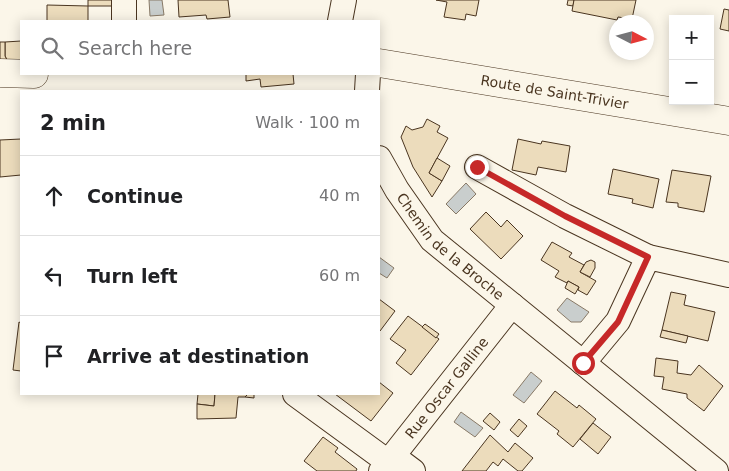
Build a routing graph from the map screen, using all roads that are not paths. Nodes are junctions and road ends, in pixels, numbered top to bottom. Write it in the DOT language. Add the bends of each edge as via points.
graph roads {
  1 [pos="124,0"];
  2 [pos="344,0"];
  3 [pos="124,20"];
  4 [pos="340,20"];
  5 [pos="380,63"];
  6 [pos="0,73"];
  7 [pos="20,74"];
  8 [pos="368,75"];
  9 [pos="368,90"];
  10 [pos="729,121"];
  11 [pos="380,160"];
  12 [pos="477,167"];
  13 [pos="648,257"];
  14 [pos="729,275"];
  15 [pos="512,305"];
  16 [pos="583,363"];
  17 [pos="297,395"];
  18 [pos="388,463"];
  19 [pos="413,471"];
  20 [pos="716,471"];
  1 -- 3 [label="street"];
  2 -- 4 [label="street"];
  5 -- 10 [label="main road, Route de Saint-Trivier"];
  6 -- 7 [label="main road"];
  8 -- 9 [label="street"];
  11 -- 15 [label="street, Chemin de la Broche" via="432,240"];
  12 -- 13 [label="street"];
  13 -- 14 [label="street"];
  13 -- 16 [label="street" via="618,322"];
  15 -- 16 [label="street, Chemin de la Broche"];
  15 -- 18 [label="street, Rue Oscar Galline"];
  16 -- 20 [label="street, Chemin de la Broche"];
  17 -- 18 [label="street"];
  18 -- 19 [label="street"];
}
